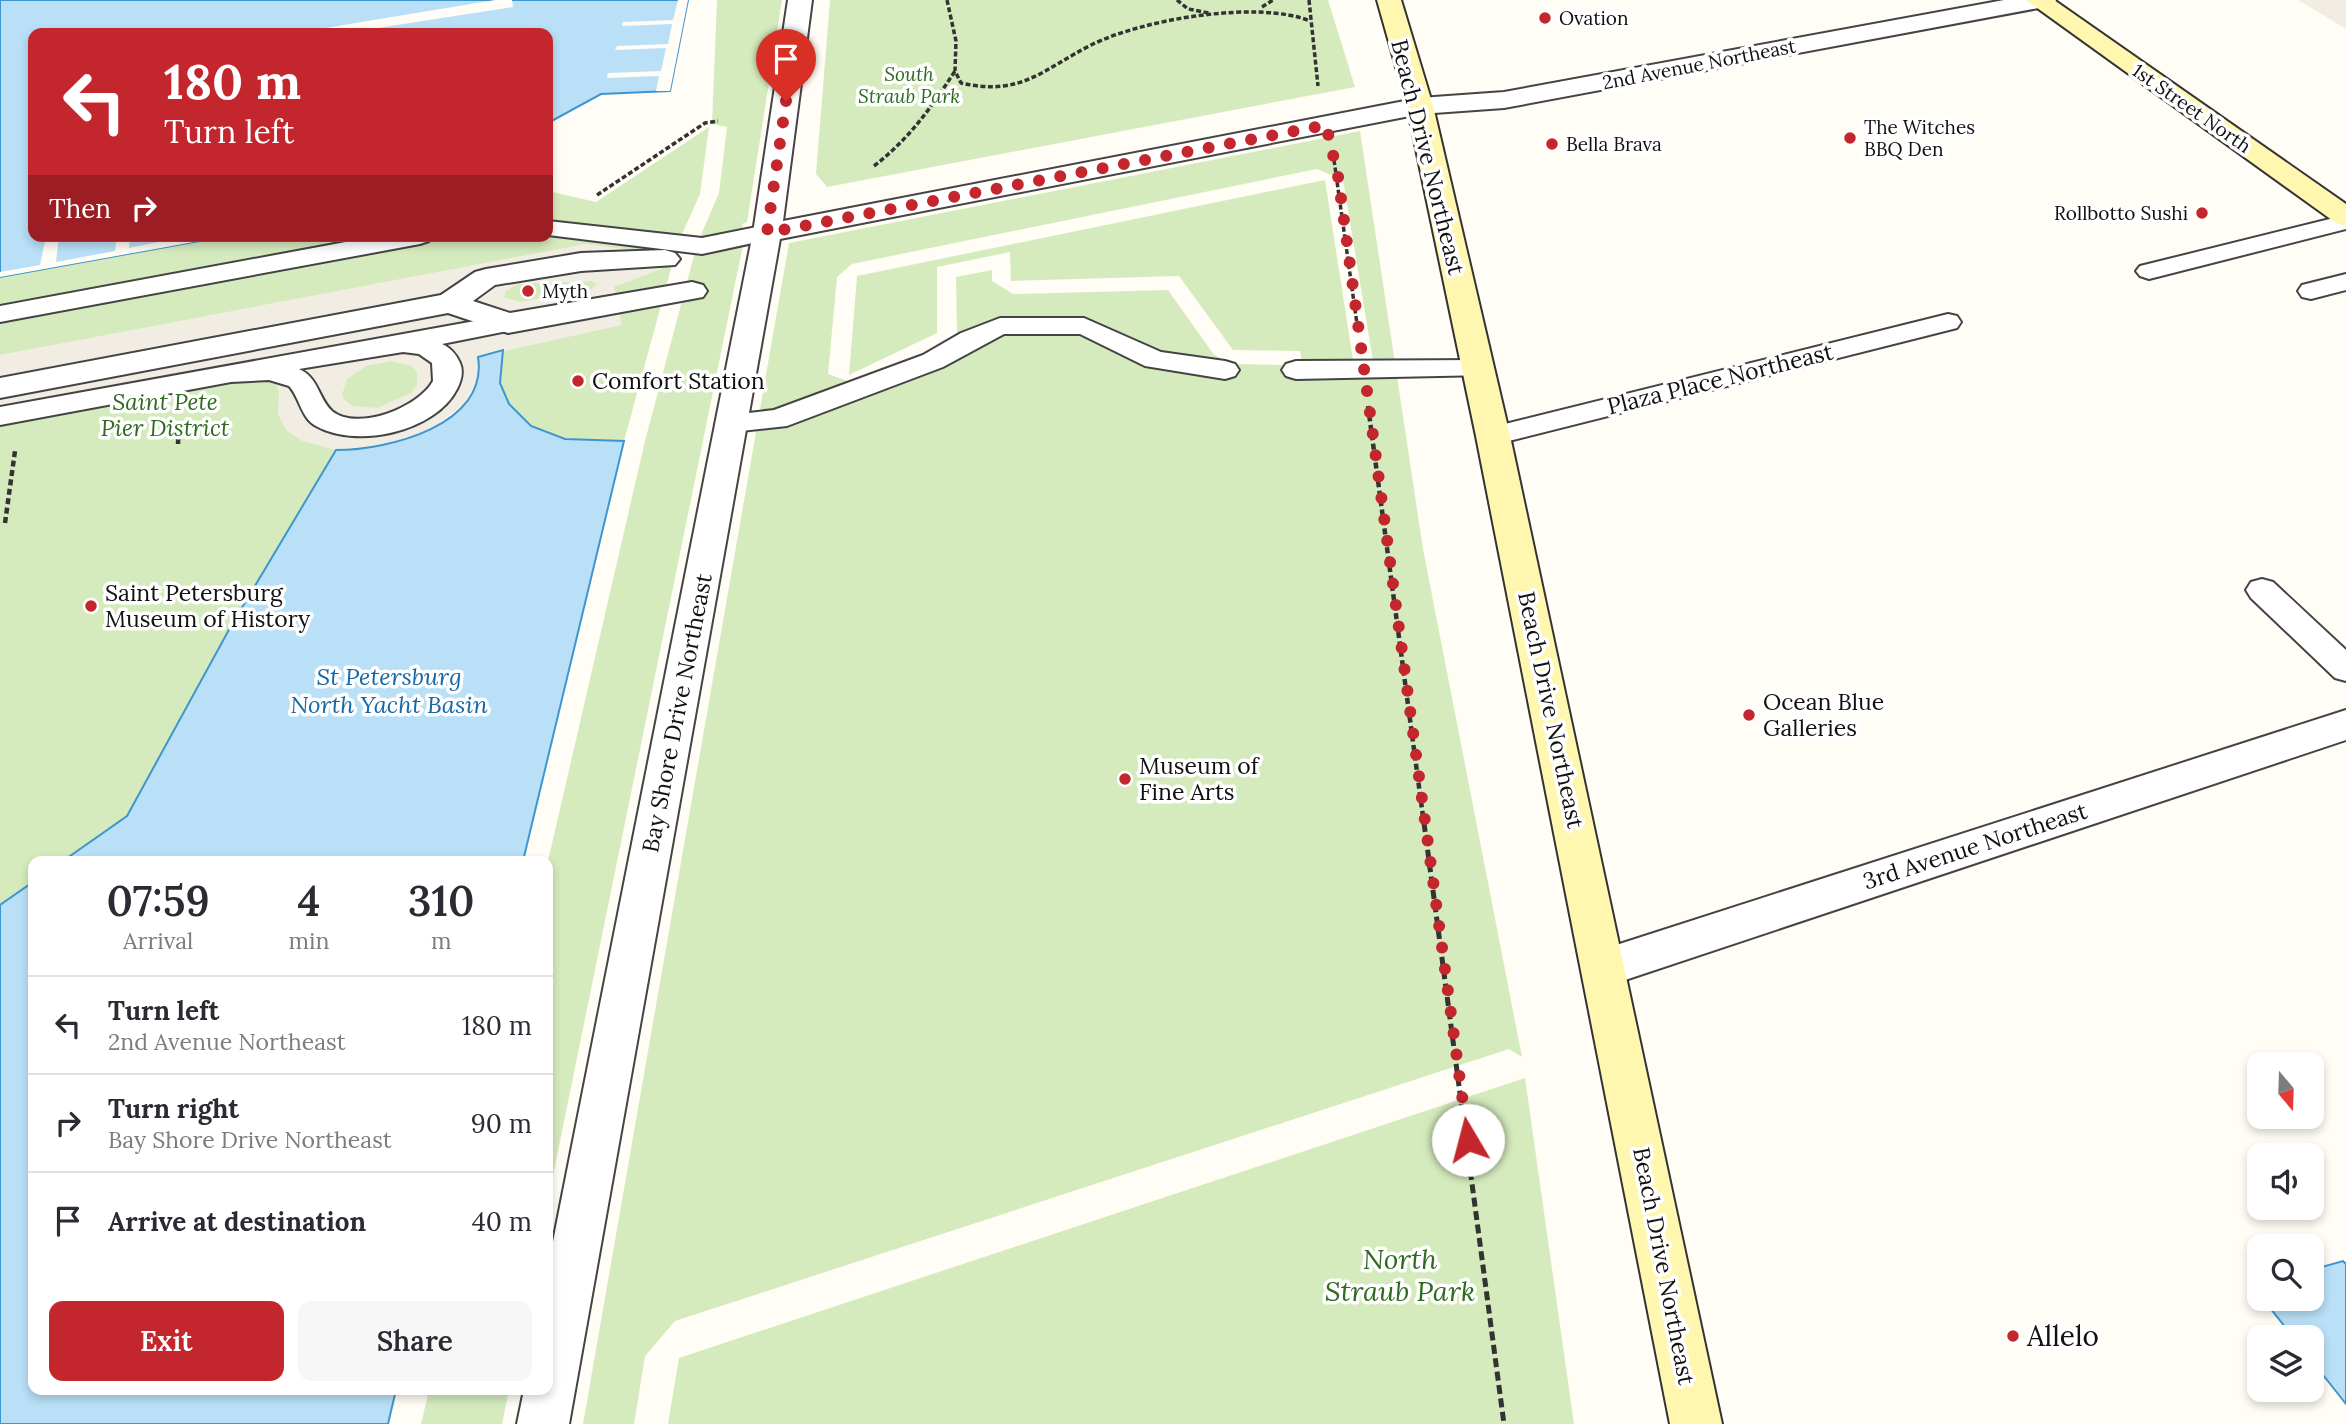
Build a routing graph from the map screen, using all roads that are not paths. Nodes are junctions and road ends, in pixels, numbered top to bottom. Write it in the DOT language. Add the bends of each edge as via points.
graph roads {
  1 [pos="800,0"];
  2 [pos="1389,0"];
  3 [pos="2038,0"];
  4 [pos="2044,0"];
  5 [pos="1799,20"];
  6 [pos="1420,106"];
  7 [pos="2346,217"];
  8 [pos="2346,222"];
  9 [pos="553,229"];
  10 [pos="767,233"];
  11 [pos="388,242"];
  12 [pos="665,259"];
  13 [pos="2149,271"];
  14 [pos="2346,282"];
  15 [pos="692,291"];
  16 [pos="2311,291"];
  17 [pos="450,303"];
  18 [pos="0,314"];
  19 [pos="1948,321"];
  20 [pos="508,323"];
  21 [pos="402,343"];
  22 [pos="1478,369"];
  23 [pos="1225,370"];
  24 [pos="1296,370"];
  25 [pos="229,373"];
  26 [pos="0,388"];
  27 [pos="11,414"];
  28 [pos="732,423"];
  29 [pos="1493,436"];
  30 [pos="2262,590"];
  31 [pos="2346,669"];
  32 [pos="2346,725"];
  33 [pos="1604,968"];
  34 [pos="553,1371"];
  35 [pos="548,1395"];
  36 [pos="543,1424"];
  37 [pos="1696,1424"];
  1 -- 10 [label="street, Bay Shore Drive Northeast"];
  2 -- 6 [label="street, Beach Drive Northeast"];
  3 -- 4 [label="street, 2nd Avenue Northeast"];
  3 -- 6 [label="street, 2nd Avenue Northeast" via="1504,100"];
  3 -- 7 [label="street, 1st Street North"];
  5 -- 6 [label="street, 2nd Avenue Northeast" via="1493,79"];
  6 -- 10 [label="street, 2nd Avenue Northeast"];
  6 -- 22 [label="street, Beach Drive Northeast"];
  8 -- 13 [label="lane"];
  9 -- 10 [label="lane" via="702,246"];
  10 -- 28 [label="street, Bay Shore Drive Northeast"];
  11 -- 18 [label="lane"];
  12 -- 17 [label="street" via="580,262 486,278"];
  14 -- 16 [label="lane"];
  15 -- 20 [label="street"];
  17 -- 20 [label="street"];
  17 -- 26 [label="street"];
  19 -- 29 [label="lane, Plaza Place Northeast"];
  20 -- 21 [label="lane"];
  21 -- 25 [label="lane"];
  21 -- 25 [label="lane" via="436,351 446,360 446,386 416,413 368,427 327,421 315,411 304,384 283,372"];
  22 -- 24 [label="lane"];
  22 -- 29 [label="street, Beach Drive Northeast"];
  23 -- 28 [label="lane" via="1155,360 1084,326 1000,327 933,361 777,419"];
  25 -- 27 [label="lane"];
  28 -- 34 [label="street, Bay Shore Drive Northeast"];
  29 -- 33 [label="street, Beach Drive Northeast"];
  30 -- 31 [label="lane"];
  32 -- 33 [label="street, 3rd Avenue Northeast"];
  33 -- 37 [label="street, Beach Drive Northeast"];
  35 -- 36 [label="street, Bay Shore Drive Northeast"];
}
